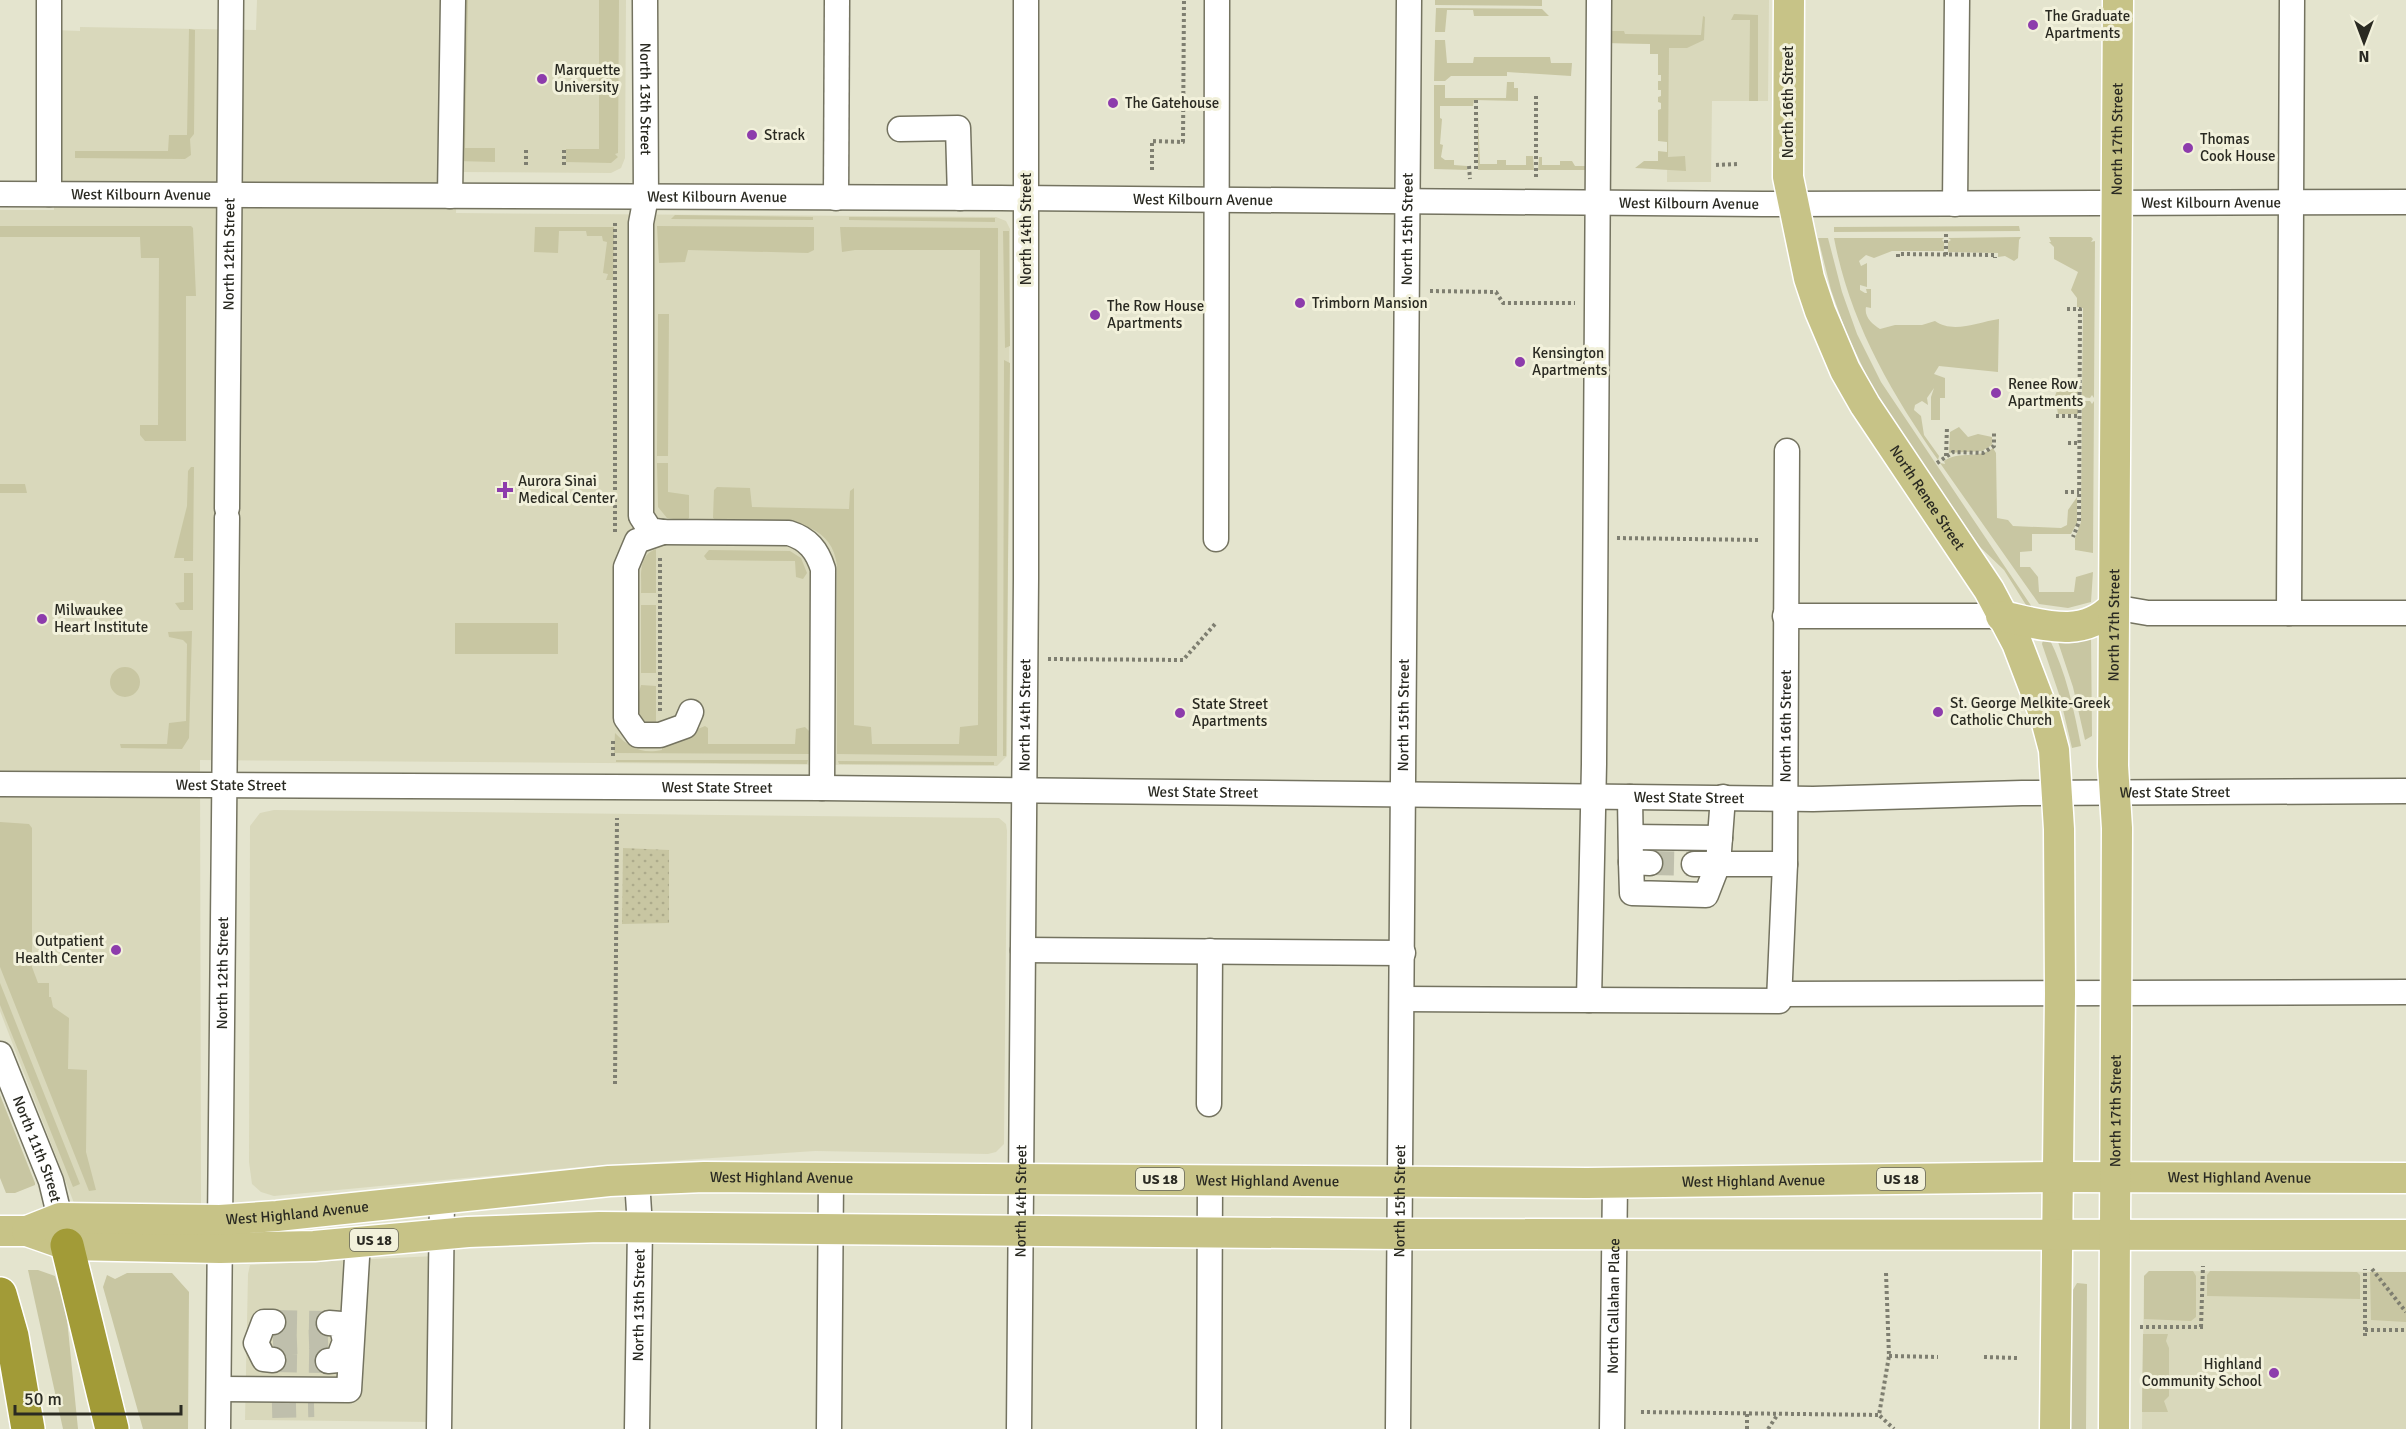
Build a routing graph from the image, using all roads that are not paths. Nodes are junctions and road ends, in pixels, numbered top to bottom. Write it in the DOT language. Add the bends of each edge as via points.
graph roads {
  1 [pos="49,0"];
  2 [pos="231,0"];
  3 [pos="453,0"];
  4 [pos="645,0"];
  5 [pos="837,0"];
  6 [pos="1026,0"];
  7 [pos="1217,0"];
  8 [pos="1409,0"];
  9 [pos="1599,0"];
  10 [pos="1789,0"];
  11 [pos="1957,0"];
  12 [pos="2118,0"];
  13 [pos="2292,0"];
  14 [pos="900,129"];
  15 [pos="0,194"];
  16 [pos="49,194"];
  17 [pos="229,194"];
  18 [pos="450,195"];
  19 [pos="646,197"];
  20 [pos="836,198"];
  21 [pos="960,198"];
  22 [pos="1026,198"];
  23 [pos="1215,201"];
  24 [pos="2406,202"];
  25 [pos="1407,203"];
  26 [pos="1598,203"];
  27 [pos="2292,203"];
  28 [pos="1792,204"];
  29 [pos="1955,204"];
  30 [pos="2117,204"];
  31 [pos="1787,452"];
  32 [pos="1216,539"];
  33 [pos="661,542"];
  34 [pos="2113,607"];
  35 [pos="2289,613"];
  36 [pos="2406,613"];
  37 [pos="1785,616"];
  38 [pos="2001,616"];
  39 [pos="691,712"];
  40 [pos="0,784"];
  41 [pos="224,787"];
  42 [pos="822,788"];
  43 [pos="2406,791"];
  44 [pos="1023,792"];
  45 [pos="2057,793"];
  46 [pos="2115,793"];
  47 [pos="1403,795"];
  48 [pos="1593,797"];
  49 [pos="1630,797"];
  50 [pos="1723,797"];
  51 [pos="1784,798"];
  52 [pos="1631,837"];
  53 [pos="1720,838"];
  54 [pos="1694,864"];
  55 [pos="1718,864"];
  56 [pos="1785,864"];
  57 [pos="1023,950"];
  58 [pos="1210,951"];
  59 [pos="1403,953"];
  60 [pos="2406,992"];
  61 [pos="2060,994"];
  62 [pos="2118,994"];
  63 [pos="1779,998"];
  64 [pos="1402,999"];
  65 [pos="1589,1000"];
  66 [pos="0,1054"];
  67 [pos="1209,1104"];
  68 [pos="831,1177"];
  69 [pos="2058,1177"];
  70 [pos="2116,1177"];
  71 [pos="2406,1178"];
  72 [pos="1021,1179"];
  73 [pos="1210,1179"];
  74 [pos="637,1180"];
  75 [pos="1401,1181"];
  76 [pos="1615,1183"];
  77 [pos="442,1199"];
  78 [pos="640,1227"];
  79 [pos="829,1228"];
  80 [pos="1020,1230"];
  81 [pos="13,1231"];
  82 [pos="63,1231"];
  83 [pos="1210,1233"];
  84 [pos="220,1234"];
  85 [pos="443,1234"];
  86 [pos="1400,1234"];
  87 [pos="1615,1234"];
  88 [pos="2057,1234"];
  89 [pos="2116,1234"];
  90 [pos="2406,1235"];
  91 [pos="358,1242"];
  92 [pos="0,1294"];
  93 [pos="12,1336"];
  94 [pos="268,1342"];
  95 [pos="220,1343"];
  96 [pos="349,1390"];
  97 [pos="219,1397"];
  98 [pos="314,1405"];
  99 [pos="272,1406"];
  100 [pos="28,1429"];
  101 [pos="49,1429"];
  102 [pos="112,1429"];
  103 [pos="219,1429"];
  104 [pos="439,1429"];
  105 [pos="637,1429"];
  106 [pos="829,1429"];
  107 [pos="1019,1429"];
  108 [pos="1209,1429"];
  109 [pos="1398,1429"];
  110 [pos="1612,1429"];
  111 [pos="2055,1429"];
  112 [pos="2114,1429"];
  1 -- 16 [label="street"];
  2 -- 17 [label="street, North 12th Street"];
  3 -- 18 [label="street"];
  4 -- 19 [label="street, North 13th Street"];
  5 -- 20 [label="street"];
  6 -- 22 [label="street, North 14th Street"];
  7 -- 23 [label="street"];
  8 -- 25 [label="street, North 15th Street"];
  9 -- 26 [label="street"];
  10 -- 28 [label="main road, North 16th Street" via="1788,177"];
  11 -- 29 [label="street"];
  12 -- 30 [label="main road, North 17th Street"];
  13 -- 27 [label="street"];
  14 -- 21 [label="street" via="958,128"];
  15 -- 16 [label="street, West Kilbourn Avenue"];
  16 -- 17 [label="street, West Kilbourn Avenue"];
  17 -- 18 [label="street, West Kilbourn Avenue"];
  17 -- 41 [label="street, North 12th Street"];
  18 -- 19 [label="street, West Kilbourn Avenue"];
  19 -- 20 [label="street, West Kilbourn Avenue"];
  19 -- 33 [label="street, North 13th Street" via="641,223 640,505 644,524"];
  20 -- 21 [label="street, West Kilbourn Avenue"];
  21 -- 22 [label="street, West Kilbourn Avenue"];
  22 -- 23 [label="street, West Kilbourn Avenue"];
  22 -- 44 [label="street, North 14th Street"];
  23 -- 25 [label="street, West Kilbourn Avenue"];
  23 -- 32 [label="street"];
  24 -- 27 [label="street, West Kilbourn Avenue"];
  25 -- 26 [label="street, West Kilbourn Avenue"];
  25 -- 47 [label="street, North 15th Street"];
  26 -- 28 [label="street, West Kilbourn Avenue"];
  26 -- 48 [label="street"];
  27 -- 30 [label="street, West Kilbourn Avenue"];
  27 -- 35 [label="street"];
  28 -- 29 [label="street, West Kilbourn Avenue"];
  28 -- 38 [label="main road, North Renee Street" via="1809,278 1845,370 1980,575"];
  29 -- 30 [label="street, West Kilbourn Avenue"];
  30 -- 34 [label="main road, North 17th Street"];
  31 -- 37 [label="street, North 16th Street"];
  33 -- 39 [label="street" via="637,541 626,567 626,718 639,735 660,735 685,726"];
  33 -- 42 [label="street" via="789,532 800,536 818,553 823,569"];
  34 -- 35 [label="street" via="2148,613"];
  34 -- 38 [label="main road" via="2094,623 2071,628"];
  34 -- 46 [label="main road, North 17th Street"];
  35 -- 36 [label="street"];
  37 -- 38 [label="street"];
  37 -- 51 [label="street, North 16th Street"];
  38 -- 45 [label="main road, North Renee Street" via="2017,643 2045,716 2054,750"];
  40 -- 41 [label="street, West State Street"];
  41 -- 42 [label="street, West State Street"];
  41 -- 84 [label="street, North 12th Street"];
  42 -- 44 [label="street, West State Street"];
  43 -- 46 [label="street, West State Street"];
  44 -- 47 [label="street, West State Street"];
  44 -- 57 [label="street, North 14th Street"];
  45 -- 46 [label="street, West State Street"];
  45 -- 51 [label="street, West State Street"];
  45 -- 61 [label="main road"];
  46 -- 62 [label="main road, North 17th Street"];
  47 -- 48 [label="street, West State Street"];
  47 -- 59 [label="street, North 15th Street"];
  48 -- 49 [label="street, West State Street"];
  48 -- 65 [label="street"];
  49 -- 50 [label="street, West State Street"];
  49 -- 52 [label="street"];
  50 -- 51 [label="street, West State Street"];
  50 -- 53 [label="street"];
  51 -- 56 [label="street, North 16th Street"];
  52 -- 53 [label="street"];
  52 -- 55 [label="street" via="1641,862 1632,893 1706,895"];
  53 -- 55 [label="street"];
  54 -- 55 [label="street"];
  55 -- 56 [label="street"];
  56 -- 63 [label="street, North 16th Street"];
  57 -- 58 [label="street"];
  57 -- 72 [label="street, North 14th Street"];
  58 -- 59 [label="street"];
  58 -- 67 [label="street"];
  59 -- 64 [label="street, North 15th Street"];
  60 -- 62 [label="street"];
  61 -- 62 [label="street"];
  61 -- 63 [label="street"];
  61 -- 69 [label="main road"];
  62 -- 70 [label="main road, North 17th Street"];
  63 -- 65 [label="street"];
  64 -- 65 [label="street"];
  64 -- 75 [label="street, North 15th Street"];
  66 -- 82 [label="street, North 11th Street" via="51,1181"];
  68 -- 72 [label="main road, West Highland Avenue / US 18"];
  68 -- 74 [label="main road, West Highland Avenue / US 18"];
  68 -- 79 [label="street"];
  69 -- 70 [label="main road, West Highland Avenue / US 18"];
  69 -- 76 [label="main road, West Highland Avenue / US 18"];
  69 -- 88 [label="main road"];
  70 -- 71 [label="main road, West Highland Avenue / US 18"];
  70 -- 89 [label="main road, North 17th Street"];
  72 -- 73 [label="main road, West Highland Avenue / US 18"];
  72 -- 80 [label="street, North 14th Street"];
  73 -- 75 [label="main road, West Highland Avenue / US 18"];
  73 -- 83 [label="street"];
  74 -- 77 [label="main road, West Highland Avenue / US 18"];
  74 -- 78 [label="street, North 13th Street"];
  75 -- 76 [label="main road, West Highland Avenue / US 18"];
  75 -- 86 [label="street, North 15th Street"];
  76 -- 87 [label="street, North Callahan Place"];
  77 -- 84 [label="main road, West Highland Avenue / US 18"];
  77 -- 85 [label="street"];
  78 -- 79 [label="main road, West Highland Avenue / US 18"];
  78 -- 85 [label="main road, West Highland Avenue / US 18"];
  78 -- 105 [label="street, North 13th Street"];
  79 -- 80 [label="main road, West Highland Avenue / US 18"];
  79 -- 106 [label="street"];
  80 -- 83 [label="main road, West Highland Avenue / US 18"];
  80 -- 107 [label="street, North 14th Street"];
  81 -- 82 [label="main road, West Highland Avenue / US 18"];
  82 -- 84 [label="main road, West Highland Avenue / US 18"];
  82 -- 102 [label="highway"];
  83 -- 86 [label="main road, West Highland Avenue / US 18"];
  83 -- 108 [label="street"];
  84 -- 91 [label="main road, West Highland Avenue / US 18"];
  84 -- 95 [label="street, North 12th Street"];
  85 -- 91 [label="main road, West Highland Avenue / US 18"];
  85 -- 104 [label="street"];
  86 -- 87 [label="main road, West Highland Avenue / US 18"];
  86 -- 109 [label="street, North 15th Street"];
  87 -- 88 [label="main road, West Highland Avenue / US 18"];
  87 -- 110 [label="street, North Callahan Place"];
  88 -- 89 [label="main road, West Highland Avenue / US 18"];
  88 -- 111 [label="main road"];
  89 -- 90 [label="main road, West Highland Avenue / US 18"];
  89 -- 112 [label="main road, North 17th Street"];
  91 -- 96 [label="street" via="337,1341"];
  92 -- 93 [label="highway"];
  93 -- 100 [label="highway"];
  93 -- 101 [label="highway"];
  94 -- 95 [label="street"];
  95 -- 97 [label="street, North 12th Street"];
  96 -- 97 [label="street"];
  96 -- 98 [label="street"];
  97 -- 99 [label="street"];
  97 -- 103 [label="street, North 12th Street"];
}
